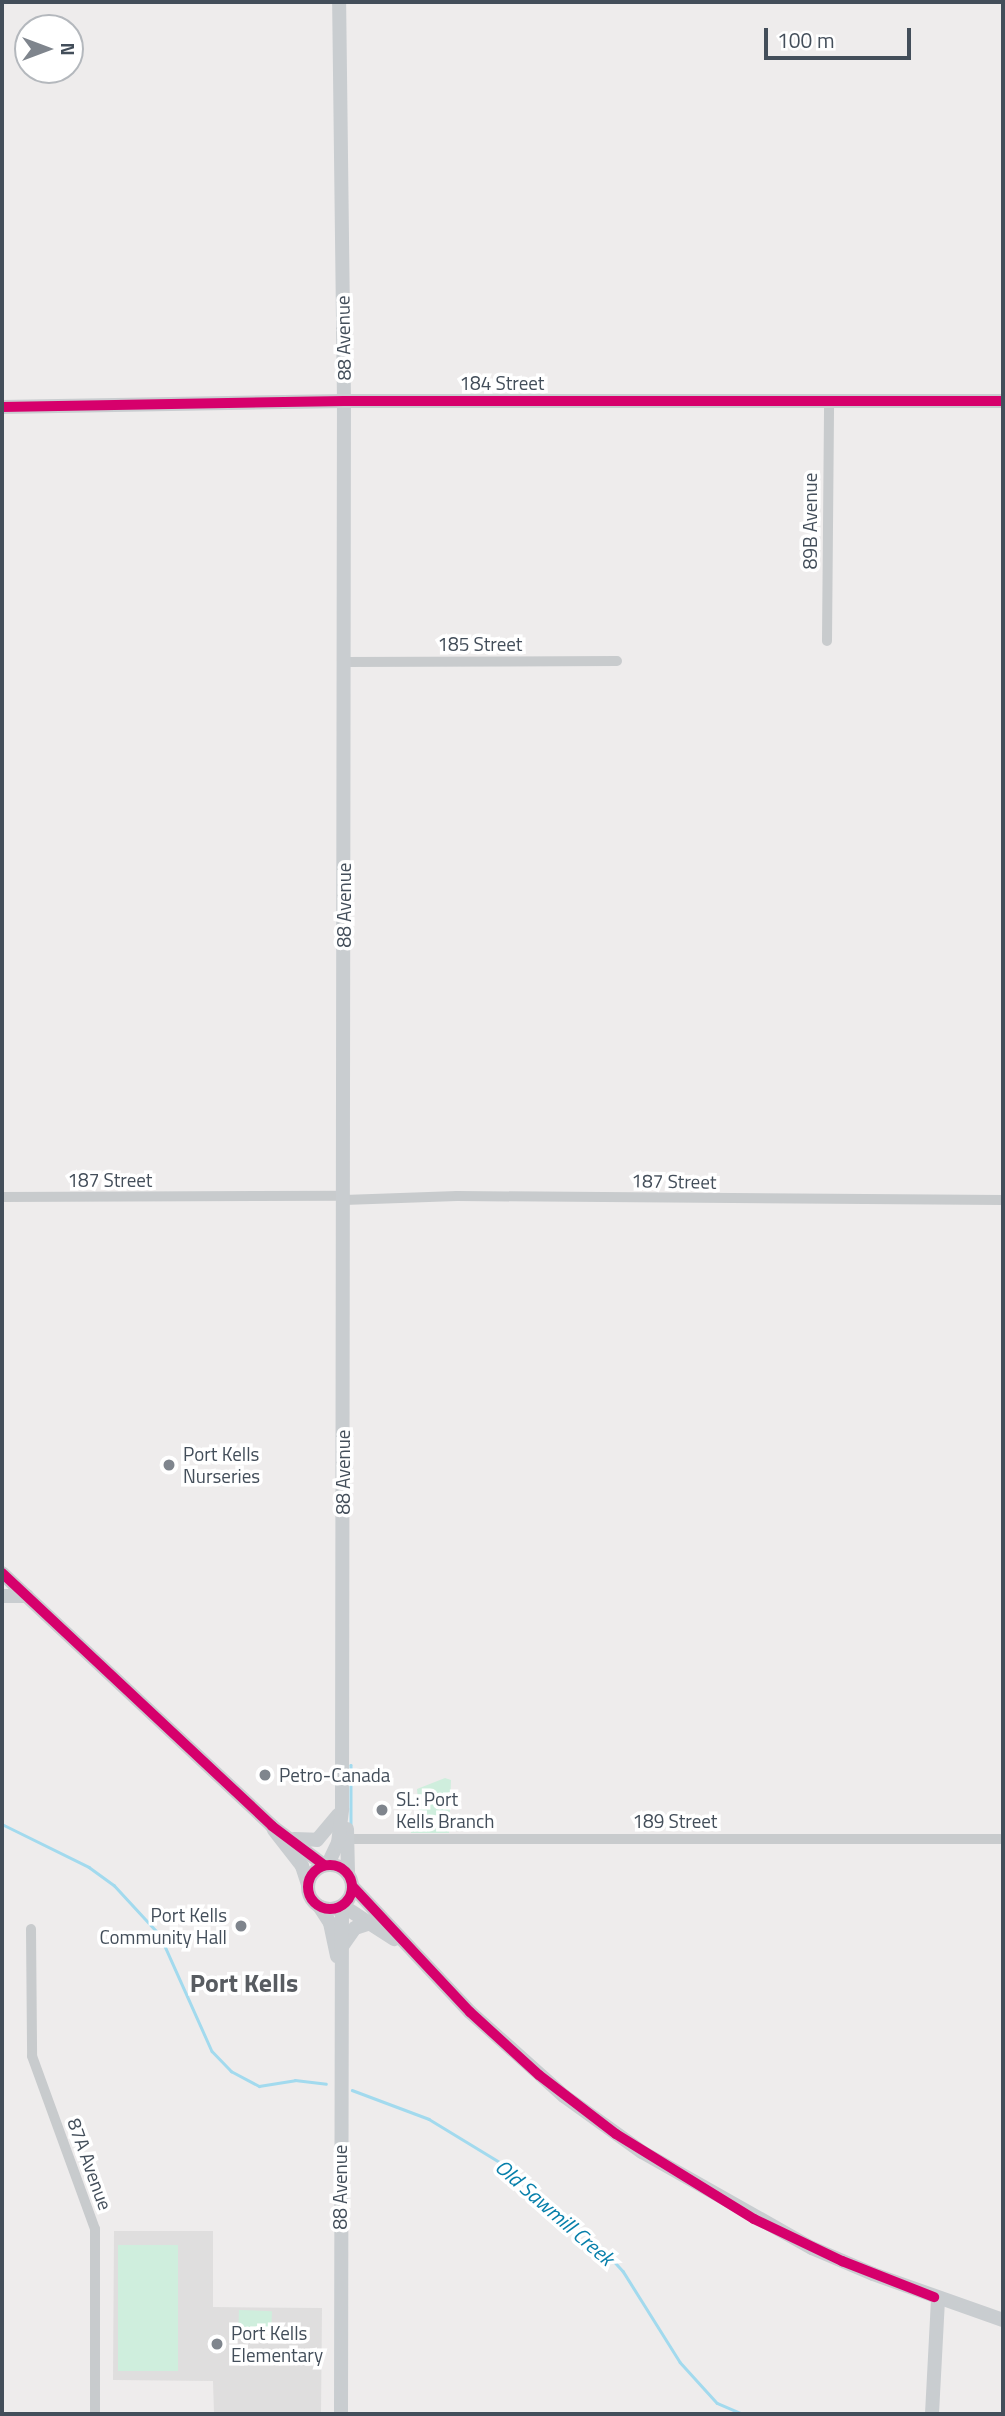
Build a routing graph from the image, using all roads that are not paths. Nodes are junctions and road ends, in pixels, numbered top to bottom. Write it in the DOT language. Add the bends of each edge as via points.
graph roads {
  1 [pos="339,2"];
  2 [pos="344,401"];
  3 [pos="829,401"];
  4 [pos="1003,401"];
  5 [pos="2,407"];
  6 [pos="827,641"];
  7 [pos="617,661"];
  8 [pos="344,662"];
  9 [pos="2,1197"];
  10 [pos="344,1198"];
  11 [pos="1003,1200"];
  12 [pos="2,1573"];
  13 [pos="2,1596"];
  14 [pos="27,1596"];
  15 [pos="341,1811"];
  16 [pos="272,1826"];
  17 [pos="292,1839"];
  18 [pos="347,1839"];
  19 [pos="1003,1839"];
  20 [pos="326,1865"];
  21 [pos="350,1880"];
  22 [pos="308,1885"];
  23 [pos="319,1906"];
  24 [pos="342,1906"];
  25 [pos="374,1922"];
  26 [pos="31,1929"];
  27 [pos="405,1944"];
  28 [pos="343,1945"];
  29 [pos="340,1960"];
  30 [pos="938,2299"];
  31 [pos="1003,2320"];
  32 [pos="95,2414"];
  33 [pos="341,2414"];
  34 [pos="932,2414"];
  1 -- 2 [label="main road, 88 Avenue"];
  2 -- 3 [label="main road, 184 Street"];
  2 -- 5 [label="main road, 184 Street"];
  2 -- 8 [label="main road, 88 Avenue"];
  3 -- 4 [label="main road, 184 Street"];
  3 -- 6 [label="street, 89B Avenue"];
  7 -- 8 [label="street, 185 Street"];
  8 -- 10 [label="main road, 88 Avenue"];
  9 -- 10 [label="street, 187 Street"];
  10 -- 11 [label="street, 187 Street"];
  10 -- 15 [label="main road, 88 Avenue"];
  12 -- 14 [label="main road"];
  13 -- 14 [label="main road"];
  14 -- 16 [label="main road"];
  15 -- 17 [label="main road" via="317,1840"];
  15 -- 18 [label="main road, 88 Avenue"];
  15 -- 20 [label="main road, 88 Avenue" via="338,1843"];
  16 -- 17 [label="main road"];
  16 -- 22 [label="main road" via="302,1866"];
  17 -- 20 [label="main road"];
  18 -- 19 [label="street, 189 Street"];
  18 -- 21 [label="main road, 88 Avenue"];
  20 -- 21 [label="main road"];
  20 -- 22 [label="main road" via="313,1873"];
  21 -- 24 [label="main road"];
  21 -- 27 [label="main road"];
  22 -- 23 [label="main road"];
  23 -- 24 [label="main road"];
  23 -- 29 [label="main road, 88 Avenue" via="330,1923"];
  24 -- 25 [label="main road"];
  24 -- 28 [label="main road, 88 Avenue"];
  25 -- 27 [label="main road"];
  25 -- 28 [label="main road" via="355,1928"];
  26 -- 32 [label="street, 87A Avenue" via="32,2056 95,2229"];
  27 -- 30 [label="main road" via="539,2075 642,2152 811,2248"];
  28 -- 29 [label="main road, 88 Avenue"];
  29 -- 33 [label="main road, 88 Avenue"];
  30 -- 31 [label="main road"];
  30 -- 34 [label="main road"];
}
